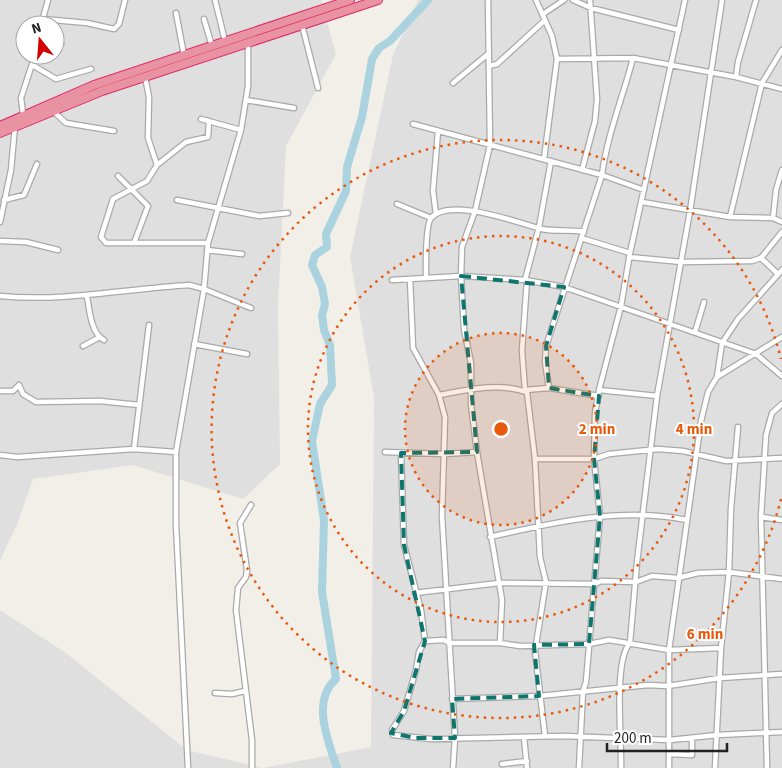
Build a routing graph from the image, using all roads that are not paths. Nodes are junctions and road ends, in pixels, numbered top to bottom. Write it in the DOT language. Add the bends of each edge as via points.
graph roads {
  1 [pos="48,0"];
  2 [pos="126,0"];
  3 [pos="215,0"];
  4 [pos="350,0"];
  5 [pos="378,0"];
  6 [pos="488,0"];
  7 [pos="536,0"];
  8 [pos="564,0"];
  9 [pos="573,0"];
  10 [pos="590,0"];
  11 [pos="685,0"];
  12 [pos="722,0"];
  13 [pos="756,0"];
  14 [pos="327,4"];
  15 [pos="591,8"];
  16 [pos="176,13"];
  17 [pos="542,14"];
  18 [pos="44,15"];
  19 [pos="204,19"];
  20 [pos="65,21"];
  21 [pos="544,21"];
  22 [pos="281,23"];
  23 [pos="302,25"];
  24 [pos="679,30"];
  25 [pos="283,32"];
  26 [pos="224,41"];
  27 [pos="248,44"];
  28 [pos="212,46"];
  29 [pos="782,50"];
  30 [pos="488,54"];
  31 [pos="184,55"];
  32 [pos="633,58"];
  33 [pos="557,59"];
  34 [pos="595,59"];
  35 [pos="672,64"];
  36 [pos="33,65"];
  37 [pos="34,65"];
  38 [pos="489,66"];
  39 [pos="91,69"];
  40 [pos="710,73"];
  41 [pos="144,77"];
  42 [pos="736,77"];
  43 [pos="452,83"];
  44 [pos="762,83"];
  45 [pos="318,88"];
  46 [pos="782,89"];
  47 [pos="246,100"];
  48 [pos="294,108"];
  49 [pos="52,110"];
  50 [pos="23,114"];
  51 [pos="201,119"];
  52 [pos="209,121"];
  53 [pos="413,124"];
  54 [pos="0,126"];
  55 [pos="15,126"];
  56 [pos="242,130"];
  57 [pos="114,131"];
  58 [pos="438,131"];
  59 [pos="0,133"];
  60 [pos="490,145"];
  61 [pos="544,159"];
  62 [pos="551,161"];
  63 [pos="37,164"];
  64 [pos="157,165"];
  65 [pos="582,170"];
  66 [pos="782,170"];
  67 [pos="602,175"];
  68 [pos="118,176"];
  69 [pos="133,190"];
  70 [pos="644,190"];
  71 [pos="4,200"];
  72 [pos="177,200"];
  73 [pos="642,202"];
  74 [pos="397,204"];
  75 [pos="218,209"];
  76 [pos="475,210"];
  77 [pos="690,211"];
  78 [pos="288,212"];
  79 [pos="436,214"];
  80 [pos="730,217"];
  81 [pos="431,218"];
  82 [pos="773,218"];
  83 [pos="0,222"];
  84 [pos="782,222"];
  85 [pos="538,227"];
  86 [pos="584,232"];
  87 [pos="782,232"];
  88 [pos="581,238"];
  89 [pos="0,241"];
  90 [pos="134,243"];
  91 [pos="208,244"];
  92 [pos="58,250"];
  93 [pos="207,250"];
  94 [pos="242,254"];
  95 [pos="630,255"];
  96 [pos="761,258"];
  97 [pos="682,262"];
  98 [pos="780,272"];
  99 [pos="461,276"];
  100 [pos="426,278"];
  101 [pos="410,279"];
  102 [pos="392,280"];
  103 [pos="526,280"];
  104 [pos="564,287"];
  105 [pos="204,289"];
  106 [pos="0,296"];
  107 [pos="86,296"];
  108 [pos="704,302"];
  109 [pos="621,306"];
  110 [pos="251,308"];
  111 [pos="670,324"];
  112 [pos="149,325"];
  113 [pos="695,332"];
  114 [pos="782,337"];
  115 [pos="722,343"];
  116 [pos="194,344"];
  117 [pos="83,346"];
  118 [pos="247,354"];
  119 [pos="756,354"];
  120 [pos="782,376"];
  121 [pos="717,377"];
  122 [pos="524,383"];
  123 [pos="515,388"];
  124 [pos="549,388"];
  125 [pos="471,389"];
  126 [pos="0,391"];
  127 [pos="526,391"];
  128 [pos="599,393"];
  129 [pos="439,395"];
  130 [pos="657,396"];
  131 [pos="782,404"];
  132 [pos="139,405"];
  133 [pos="738,428"];
  134 [pos="134,449"];
  135 [pos="650,451"];
  136 [pos="176,452"];
  137 [pos="385,452"];
  138 [pos="477,452"];
  139 [pos="401,453"];
  140 [pos="445,454"];
  141 [pos="0,456"];
  142 [pos="696,456"];
  143 [pos="782,458"];
  144 [pos="535,459"];
  145 [pos="594,459"];
  146 [pos="764,459"];
  147 [pos="735,460"];
  148 [pos="252,505"];
  149 [pos="643,515"];
  150 [pos="600,516"];
  151 [pos="761,517"];
  152 [pos="687,520"];
  153 [pos="782,520"];
  154 [pos="537,526"];
  155 [pos="490,537"];
  156 [pos="729,572"];
  157 [pos="762,576"];
  158 [pos="678,578"];
  159 [pos="782,580"];
  160 [pos="546,582"];
  161 [pos="636,582"];
  162 [pos="499,583"];
  163 [pos="595,584"];
  164 [pos="445,589"];
  165 [pos="415,593"];
  166 [pos="424,642"];
  167 [pos="449,643"];
  168 [pos="500,643"];
  169 [pos="630,643"];
  170 [pos="589,644"];
  171 [pos="536,645"];
  172 [pos="721,648"];
  173 [pos="669,650"];
  174 [pos="782,674"];
  175 [pos="764,677"];
  176 [pos="720,678"];
  177 [pos="668,686"];
  178 [pos="620,689"];
  179 [pos="245,691"];
  180 [pos="583,691"];
  181 [pos="215,693"];
  182 [pos="539,696"];
  183 [pos="452,698"];
  184 [pos="782,732"];
  185 [pos="717,734"];
  186 [pos="765,734"];
  187 [pos="545,736"];
  188 [pos="524,737"];
  189 [pos="455,738"];
  190 [pos="579,738"];
  191 [pos="622,738"];
  192 [pos="692,738"];
  193 [pos="670,740"];
  194 [pos="670,754"];
  195 [pos="527,761"];
  196 [pos="502,764"];
  197 [pos="188,768"];
  198 [pos="252,768"];
  199 [pos="453,768"];
  200 [pos="527,768"];
  201 [pos="579,768"];
  202 [pos="621,768"];
  203 [pos="669,768"];
  204 [pos="714,768"];
  205 [pos="767,768"];
  1 -- 18 [label="street"];
  2 -- 20 [label="street" via="119,24 110,30"];
  3 -- 26 [label="street"];
  4 -- 14 [label="highway"];
  5 -- 23 [label="highway"];
  6 -- 30 [label="street"];
  7 -- 17 [label="street"];
  8 -- 17 [label="street"];
  9 -- 15 [label="street"];
  10 -- 15 [label="street"];
  11 -- 24 [label="street"];
  12 -- 40 [label="street"];
  13 -- 42 [label="street"];
  14 -- 22 [label="highway"];
  15 -- 24 [label="street"];
  15 -- 34 [label="street"];
  16 -- 31 [label="street"];
  17 -- 21 [label="street"];
  19 -- 28 [label="street"];
  21 -- 33 [label="street" via="552,36"];
  21 -- 38 [label="street" via="497,64"];
  22 -- 25 [label="highway"];
  22 -- 26 [label="highway"];
  23 -- 25 [label="highway"];
  23 -- 45 [label="street"];
  24 -- 35 [label="street"];
  25 -- 27 [label="highway"];
  26 -- 28 [label="highway"];
  27 -- 41 [label="highway"];
  27 -- 47 [label="street"];
  28 -- 31 [label="highway"];
  29 -- 44 [label="street"];
  30 -- 38 [label="street"];
  30 -- 43 [label="street"];
  31 -- 50 [label="highway" via="94,85"];
  32 -- 34 [label="street"];
  32 -- 35 [label="street"];
  32 -- 67 [label="street" via="606,146"];
  33 -- 34 [label="street"];
  33 -- 61 [label="street"];
  34 -- 65 [label="street" via="595,121"];
  35 -- 40 [label="street"];
  35 -- 70 [label="street"];
  36 -- 50 [label="street" via="20,98"];
  37 -- 39 [label="street" via="54,78"];
  38 -- 60 [label="street"];
  40 -- 42 [label="street"];
  40 -- 77 [label="street"];
  41 -- 49 [label="highway"];
  41 -- 64 [label="street" via="149,97 148,138"];
  42 -- 44 [label="street"];
  44 -- 46 [label="street"];
  44 -- 80 [label="street"];
  47 -- 48 [label="street"];
  47 -- 56 [label="street"];
  49 -- 55 [label="highway"];
  49 -- 57 [label="street" via="66,124"];
  50 -- 54 [label="highway"];
  51 -- 52 [label="street"];
  52 -- 56 [label="street"];
  52 -- 64 [label="street" via="208,137 186,142"];
  53 -- 58 [label="street"];
  55 -- 59 [label="highway"];
  55 -- 71 [label="street" via="11,170"];
  56 -- 75 [label="street"];
  58 -- 60 [label="street"];
  58 -- 79 [label="street" via="433,191"];
  60 -- 61 [label="street"];
  60 -- 76 [label="street"];
  61 -- 62 [label="street"];
  62 -- 65 [label="street"];
  62 -- 85 [label="street"];
  63 -- 71 [label="street" via="24,195"];
  64 -- 69 [label="street" via="146,181"];
  65 -- 67 [label="street"];
  66 -- 82 [label="street"];
  67 -- 70 [label="street"];
  67 -- 86 [label="street"];
  68 -- 69 [label="street"];
  69 -- 90 [label="street" via="148,206"];
  69 -- 90 [label="street" via="110,203 101,235 106,243"];
  70 -- 73 [label="street"];
  71 -- 83 [label="street"];
  72 -- 75 [label="street"];
  73 -- 77 [label="street"];
  73 -- 95 [label="street"];
  74 -- 81 [label="street"];
  75 -- 78 [label="street" via="258,216"];
  75 -- 91 [label="street"];
  76 -- 79 [label="street"];
  76 -- 85 [label="street"];
  76 -- 99 [label="street" via="462,247"];
  77 -- 80 [label="street"];
  77 -- 97 [label="street"];
  79 -- 81 [label="street"];
  80 -- 82 [label="street"];
  81 -- 100 [label="street"];
  82 -- 84 [label="street"];
  85 -- 86 [label="street"];
  85 -- 103 [label="street"];
  86 -- 88 [label="street"];
  87 -- 96 [label="street"];
  88 -- 95 [label="street"];
  88 -- 104 [label="street"];
  89 -- 92 [label="street" via="26,242"];
  90 -- 91 [label="street"];
  91 -- 93 [label="street"];
  93 -- 94 [label="street"];
  93 -- 105 [label="street"];
  95 -- 97 [label="street"];
  95 -- 109 [label="street"];
  96 -- 97 [label="street" via="752,261"];
  96 -- 98 [label="street"];
  97 -- 111 [label="street"];
  98 -- 115 [label="street" via="738,319"];
  99 -- 100 [label="street"];
  99 -- 103 [label="street"];
  99 -- 125 [label="street"];
  100 -- 101 [label="street"];
  101 -- 102 [label="street"];
  101 -- 129 [label="street" via="413,348"];
  103 -- 104 [label="street"];
  103 -- 122 [label="street" via="522,351"];
  104 -- 109 [label="street"];
  104 -- 124 [label="street" via="546,346"];
  105 -- 107 [label="street" via="189,285"];
  105 -- 110 [label="street"];
  105 -- 116 [label="street"];
  106 -- 107 [label="street" via="39,299"];
  107 -- 117 [label="street" via="91,317 102,339"];
  108 -- 113 [label="street"];
  109 -- 111 [label="street"];
  109 -- 128 [label="street"];
  111 -- 113 [label="street"];
  111 -- 130 [label="street"];
  112 -- 132 [label="street"];
  113 -- 115 [label="street"];
  114 -- 119 [label="street"];
  115 -- 119 [label="street"];
  115 -- 121 [label="street"];
  116 -- 118 [label="street"];
  116 -- 136 [label="street"];
  119 -- 120 [label="street"];
  119 -- 121 [label="street"];
  121 -- 142 [label="street" via="708,392"];
  122 -- 123 [label="street"];
  122 -- 127 [label="street"];
  123 -- 125 [label="street"];
  123 -- 127 [label="street"];
  124 -- 127 [label="street"];
  124 -- 128 [label="street"];
  125 -- 129 [label="street"];
  125 -- 138 [label="street"];
  126 -- 132 [label="street" via="13,391 18,385 23,394 36,402 100,401"];
  127 -- 144 [label="street"];
  128 -- 130 [label="street"];
  128 -- 145 [label="street" via="594,424"];
  129 -- 140 [label="street" via="445,417"];
  130 -- 135 [label="street"];
  131 -- 146 [label="street" via="772,413"];
  132 -- 134 [label="street"];
  133 -- 147 [label="street"];
  134 -- 136 [label="street"];
  134 -- 141 [label="street"];
  135 -- 142 [label="street" via="683,452"];
  135 -- 145 [label="street" via="609,454"];
  135 -- 149 [label="street"];
  136 -- 197 [label="street" via="176,524"];
  137 -- 139 [label="street"];
  138 -- 140 [label="street"];
  138 -- 155 [label="street"];
  139 -- 140 [label="street"];
  139 -- 165 [label="street" via="404,545"];
  140 -- 164 [label="street" via="442,516"];
  142 -- 147 [label="street"];
  142 -- 152 [label="street"];
  143 -- 146 [label="street"];
  144 -- 145 [label="street"];
  144 -- 154 [label="street"];
  145 -- 150 [label="street"];
  146 -- 147 [label="street"];
  146 -- 151 [label="street"];
  147 -- 156 [label="street"];
  148 -- 179 [label="street" via="240,523 246,577 238,588 236,600"];
  149 -- 150 [label="street"];
  149 -- 152 [label="street"];
  149 -- 161 [label="street"];
  150 -- 154 [label="street"];
  150 -- 163 [label="street"];
  151 -- 153 [label="street"];
  151 -- 157 [label="street"];
  152 -- 158 [label="street"];
  154 -- 155 [label="street"];
  154 -- 160 [label="street"];
  155 -- 162 [label="street"];
  156 -- 157 [label="street"];
  156 -- 158 [label="street" via="698,572"];
  156 -- 172 [label="street"];
  157 -- 159 [label="street"];
  157 -- 175 [label="street"];
  158 -- 161 [label="street" via="652,576"];
  158 -- 173 [label="street"];
  160 -- 162 [label="street"];
  160 -- 163 [label="street"];
  160 -- 171 [label="street"];
  161 -- 163 [label="street" via="601,581"];
  161 -- 169 [label="street"];
  162 -- 164 [label="street"];
  162 -- 168 [label="street" via="502,600"];
  163 -- 170 [label="street"];
  164 -- 165 [label="street"];
  164 -- 167 [label="street"];
  165 -- 166 [label="street" via="421,610"];
  166 -- 167 [label="street" via="444,640"];
  166 -- 189 [label="street" via="404,711 391,733 415,738"];
  167 -- 168 [label="street"];
  167 -- 183 [label="street"];
  168 -- 171 [label="street"];
  169 -- 170 [label="street" via="609,640"];
  169 -- 173 [label="street"];
  169 -- 178 [label="street" via="624,652"];
  170 -- 171 [label="street"];
  170 -- 180 [label="street"];
  171 -- 182 [label="street"];
  172 -- 173 [label="street"];
  172 -- 176 [label="street"];
  173 -- 177 [label="street"];
  174 -- 175 [label="street"];
  175 -- 176 [label="street"];
  175 -- 186 [label="street"];
  176 -- 177 [label="street"];
  176 -- 185 [label="street"];
  177 -- 178 [label="street"];
  177 -- 193 [label="street"];
  178 -- 180 [label="street"];
  178 -- 191 [label="street"];
  179 -- 181 [label="street"];
  179 -- 198 [label="street" via="252,740"];
  180 -- 182 [label="street"];
  180 -- 190 [label="street"];
  182 -- 183 [label="street"];
  182 -- 187 [label="street"];
  183 -- 189 [label="street"];
  184 -- 186 [label="street"];
  185 -- 186 [label="street"];
  185 -- 192 [label="street"];
  185 -- 204 [label="street"];
  186 -- 205 [label="street"];
  187 -- 188 [label="street"];
  187 -- 190 [label="street"];
  188 -- 189 [label="street"];
  188 -- 195 [label="street"];
  189 -- 199 [label="street"];
  190 -- 191 [label="street"];
  190 -- 201 [label="street"];
  191 -- 193 [label="street"];
  191 -- 202 [label="street"];
  192 -- 193 [label="street"];
  192 -- 194 [label="street" via="692,755"];
  193 -- 194 [label="street"];
  194 -- 203 [label="street"];
  195 -- 196 [label="street"];
  195 -- 200 [label="street"];
}
